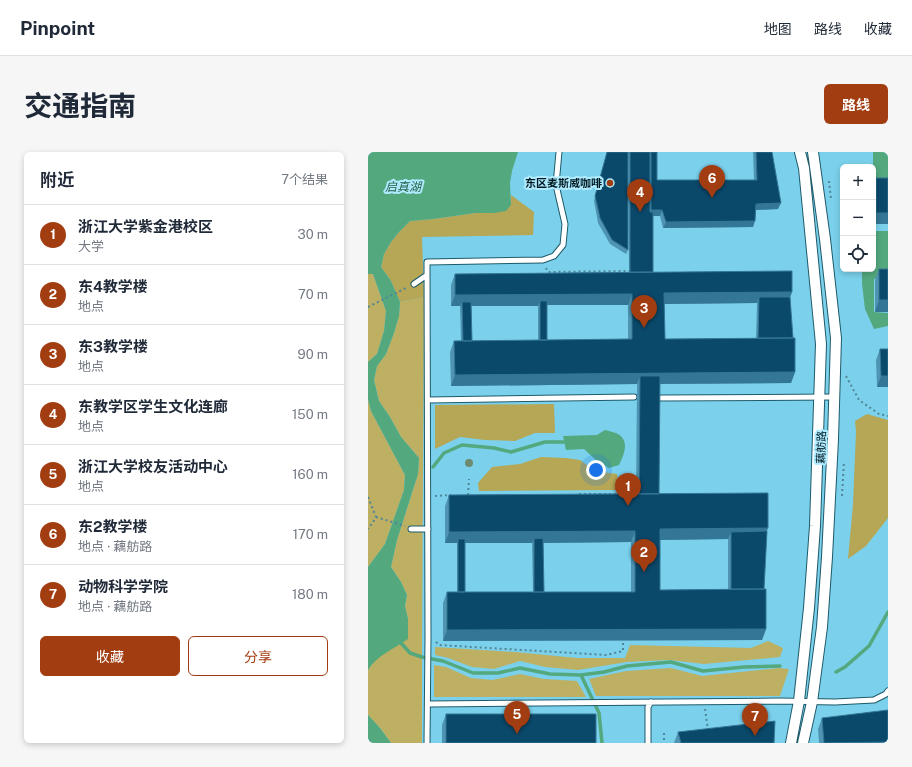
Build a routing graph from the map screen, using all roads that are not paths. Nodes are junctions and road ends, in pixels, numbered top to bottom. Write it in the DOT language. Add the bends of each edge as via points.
graph roads {
  1 [pos="559,152"];
  2 [pos="800,152"];
  3 [pos="813,152"];
  4 [pos="427,275"];
  5 [pos="414,284"];
  6 [pos="820,397"];
  7 [pos="834,397"];
  8 [pos="634,398"];
  9 [pos="661,398"];
  10 [pos="428,400"];
  11 [pos="411,529"];
  12 [pos="428,529"];
  13 [pos="888,691"];
  14 [pos="799,701"];
  15 [pos="652,702"];
  16 [pos="812,702"];
  17 [pos="428,704"];
  18 [pos="427,743"];
  19 [pos="648,743"];
  20 [pos="791,743"];
  21 [pos="803,743"];
  1 -- 4 [label="lane" via="556,185 565,224 563,245 554,256 543,260 427,262"];
  2 -- 6 [label="street, 藕舫路" via="804,168 821,344"];
  3 -- 7 [label="street, 藕舫路" via="836,338"];
  4 -- 5 [label="lane"];
  4 -- 10 [label="lane"];
  6 -- 7 [label="lane"];
  6 -- 9 [label="lane"];
  6 -- 14 [label="street, 藕舫路" via="815,526"];
  7 -- 16 [label="street, 藕舫路" via="822,627"];
  8 -- 10 [label="lane"];
  10 -- 12 [label="lane"];
  11 -- 12 [label="lane"];
  12 -- 17 [label="lane"];
  13 -- 16 [label="lane" via="874,700"];
  14 -- 15 [label="lane"];
  14 -- 16 [label="lane"];
  14 -- 20 [label="street, 藕舫路"];
  15 -- 17 [label="lane"];
  15 -- 19 [label="lane" via="648,707"];
  16 -- 21 [label="street, 藕舫路"];
  17 -- 18 [label="lane"];
}
